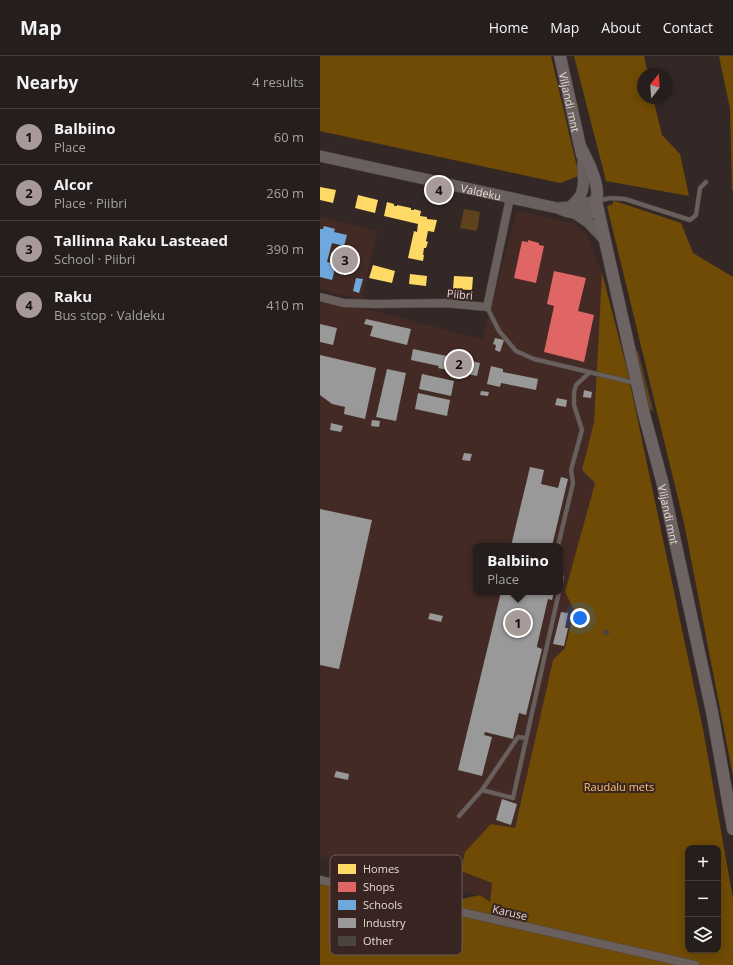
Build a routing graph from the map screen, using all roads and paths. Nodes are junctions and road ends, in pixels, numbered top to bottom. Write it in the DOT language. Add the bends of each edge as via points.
graph roads {
  1 [pos="560,56"];
  2 [pos="581,148"];
  3 [pos="320,156"];
  4 [pos="583,160"];
  5 [pos="706,182"];
  6 [pos="510,198"];
  7 [pos="597,206"];
  8 [pos="573,211"];
  9 [pos="605,240"];
  10 [pos="320,296"];
  11 [pos="487,307"];
  12 [pos="590,372"];
  13 [pos="637,384"];
  14 [pos="559,543"];
  15 [pos="558,595"];
  16 [pos="526,738"];
  17 [pos="482,790"];
  18 [pos="459,816"];
  19 [pos="733,829"];
  20 [pos="320,880"];
  21 [pos="330,882"];
  22 [pos="462,912"];
  23 [pos="695,965"];
  1 -- 2 [label="main road, Viljandi mnt"];
  2 -- 4 [label="main road, Viljandi mnt"];
  2 -- 7 [label="main road, Viljandi mnt" via="589,162 598,195"];
  3 -- 6 [label="street, Valdeku"];
  4 -- 7 [label="main road, Viljandi mnt" via="591,197"];
  4 -- 8 [label="street" via="584,185"];
  5 -- 7 [label="lane" via="700,188 696,215 690,220 625,199 610,198"];
  6 -- 8 [label="street, Valdeku" via="557,208 568,213"];
  6 -- 11 [label="street, Piibri"];
  7 -- 8 [label="street"];
  7 -- 9 [label="main road, Viljandi mnt"];
  8 -- 9 [label="street"];
  9 -- 13 [label="main road, Viljandi mnt"];
  10 -- 11 [label="street, Piibri" via="344,302 374,304 445,303"];
  11 -- 12 [label="lane" via="499,331 516,351 534,359"];
  12 -- 13 [label="lane"];
  12 -- 14 [label="lane" via="576,385 574,392 574,405 582,430 571,470 573,482"];
  13 -- 19 [label="main road, Viljandi mnt" via="662,481 711,705"];
  15 -- 16 [label="lane"];
  16 -- 17 [label="lane" via="518,737"];
  16 -- 17 [label="lane" via="513,798"];
  17 -- 18 [label="lane"];
  20 -- 21 [label="street, Karuse"];
  22 -- 23 [label="street, Karuse"];
}
